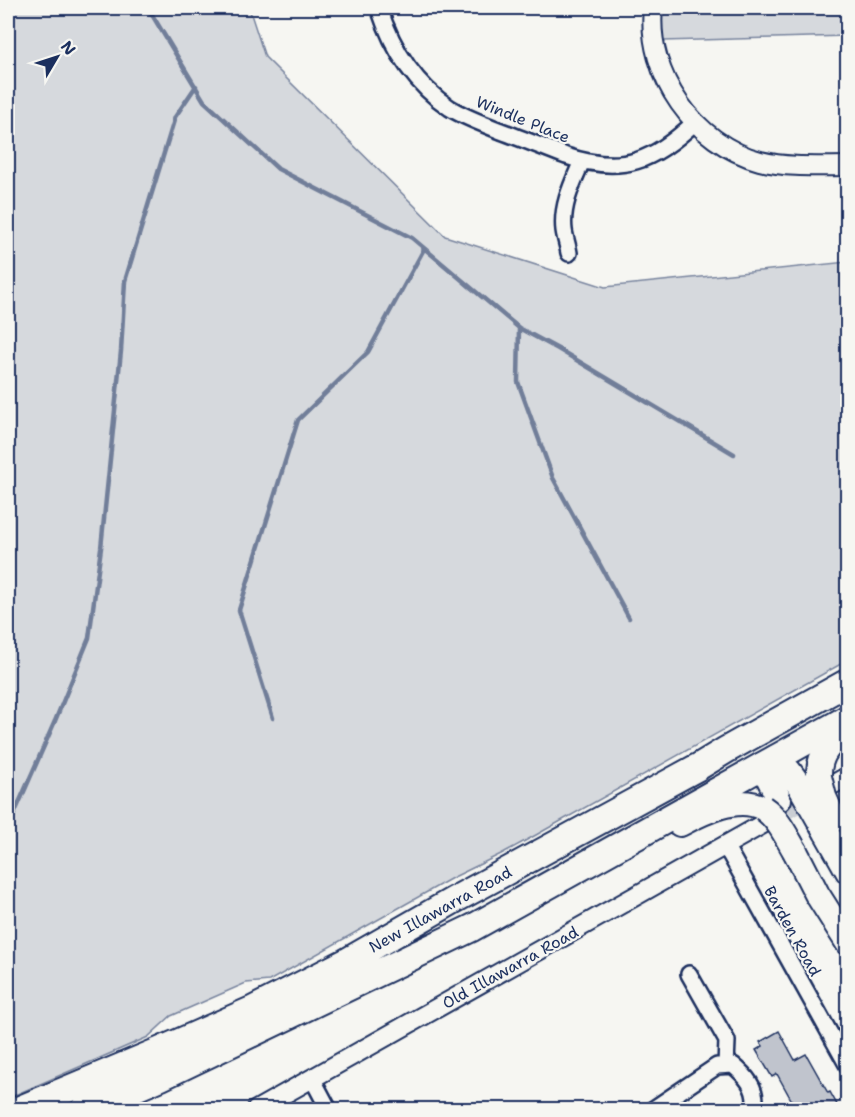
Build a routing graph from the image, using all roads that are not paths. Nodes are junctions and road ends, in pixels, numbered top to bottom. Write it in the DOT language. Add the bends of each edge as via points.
graph roads {
  1 [pos="379,8"];
  2 [pos="653,8"];
  3 [pos="695,122"];
  4 [pos="582,161"];
  5 [pos="848,166"];
  6 [pos="569,253"];
  7 [pos="848,682"];
  8 [pos="848,718"];
  9 [pos="848,730"];
  10 [pos="750,737"];
  11 [pos="769,762"];
  12 [pos="825,781"];
  13 [pos="768,810"];
  14 [pos="832,829"];
  15 [pos="632,838"];
  16 [pos="723,846"];
  17 [pos="848,847"];
  18 [pos="801,849"];
  19 [pos="848,871"];
  20 [pos="848,926"];
  21 [pos="848,943"];
  22 [pos="688,974"];
  23 [pos="726,1065"];
  24 [pos="848,1066"];
  25 [pos="312,1078"];
  26 [pos="755,1104"];
  27 [pos="18,1110"];
  28 [pos="84,1110"];
  29 [pos="256,1110"];
  30 [pos="329,1110"];
  31 [pos="652,1110"];
  1 -- 4 [label="street, Windle Place" via="400,56 439,99 471,119"];
  2 -- 3 [label="street" via="652,28 659,65 678,101"];
  3 -- 4 [label="street, Windle Place" via="661,150 638,160 609,165"];
  3 -- 5 [label="street" via="717,141 759,161 794,166"];
  4 -- 6 [label="street" via="564,217"];
  7 -- 10 [label="highway, New Illawarra Road"];
  8 -- 11 [label="highway, New Illawarra Road"];
  9 -- 12 [label="main road" via="832,742 820,762"];
  10 -- 11 [label="highway"];
  10 -- 27 [label="highway, New Illawarra Road" via="346,962 231,1019"];
  11 -- 12 [label="main road"];
  11 -- 13 [label="main road"];
  11 -- 15 [label="highway, New Illawarra Road"];
  12 -- 14 [label="main road, bridge"];
  13 -- 15 [label="main road" via="752,803 731,804 699,814 657,836"];
  13 -- 16 [label="street, Old Illawarra Road"];
  13 -- 18 [label="main road"];
  14 -- 17 [label="main road"];
  14 -- 19 [label="main road"];
  15 -- 28 [label="highway, New Illawarra Road" via="472,928"];
  16 -- 24 [label="street, Barden Road"];
  16 -- 25 [label="street, Old Illawarra Road"];
  18 -- 20 [label="main road"];
  18 -- 21 [label="main road" via="817,894"];
  22 -- 23 [label="street" via="727,1041"];
  23 -- 26 [label="street" via="733,1065 746,1076"];
  23 -- 31 [label="street" via="717,1066"];
  25 -- 29 [label="street, Old Illawarra Road"];
  25 -- 30 [label="street"];
}
